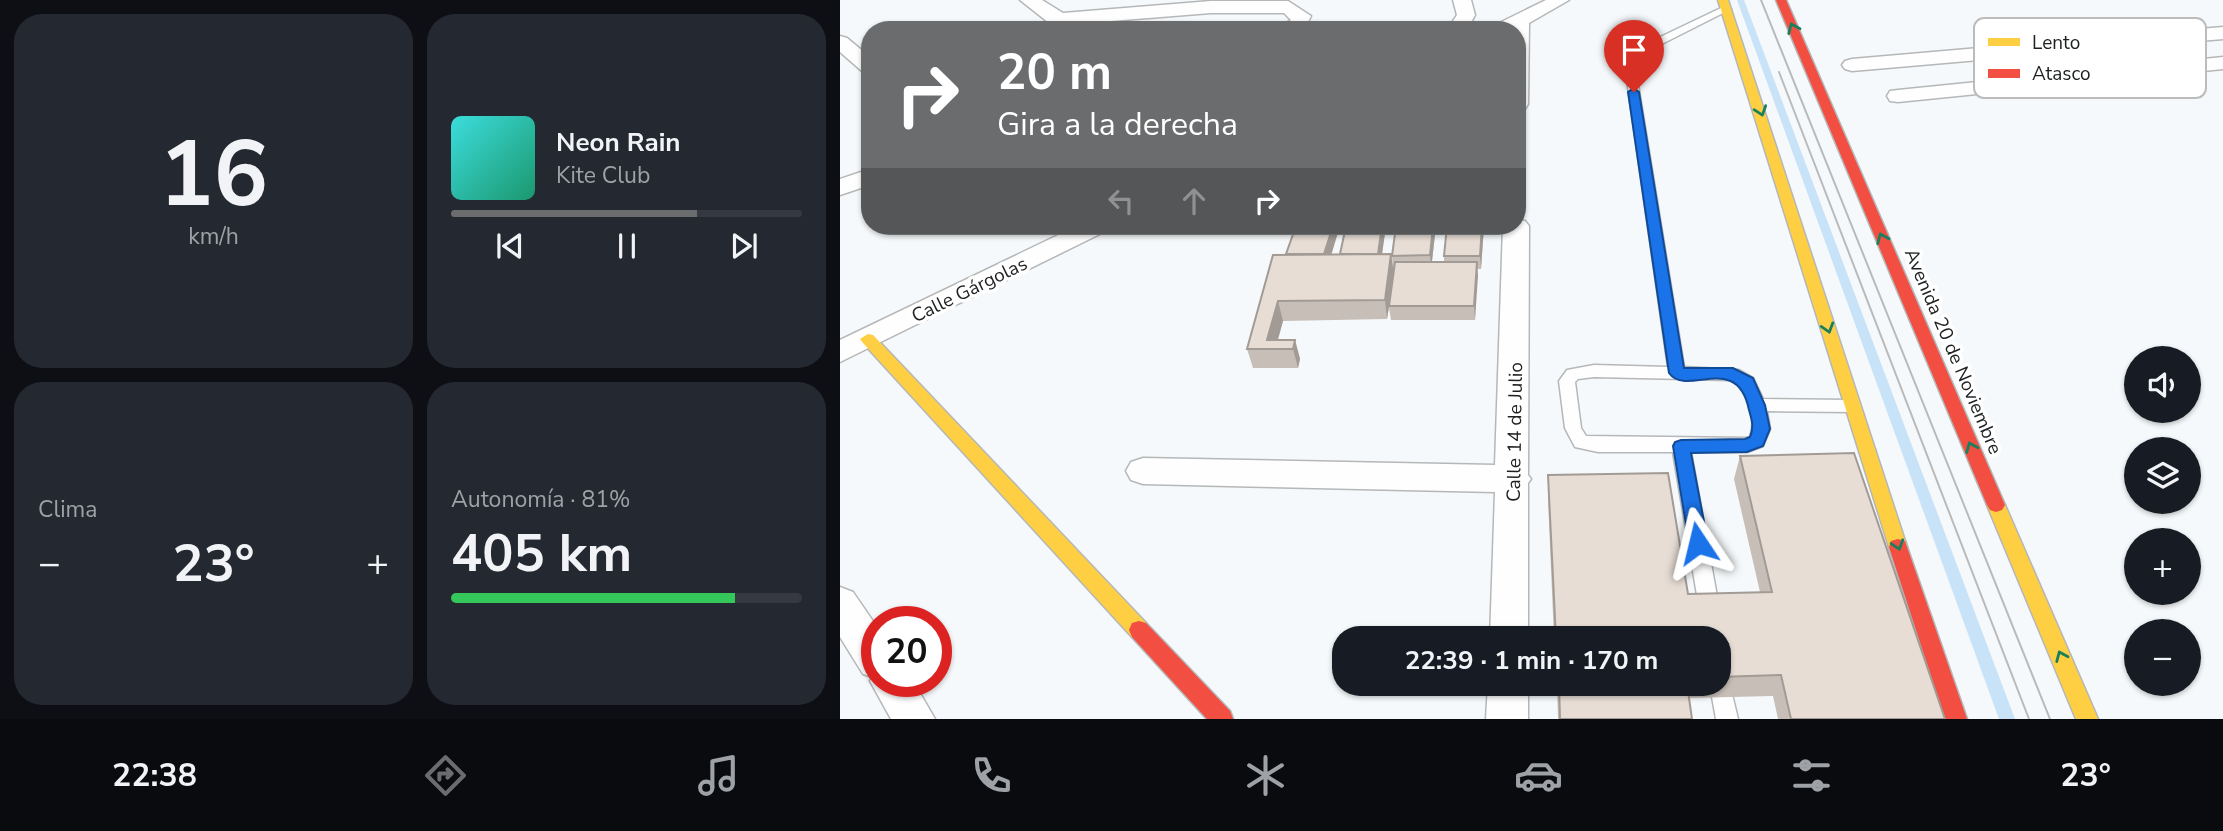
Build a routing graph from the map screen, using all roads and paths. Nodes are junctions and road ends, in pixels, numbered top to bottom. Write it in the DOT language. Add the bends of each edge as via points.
graph roads {
  1 [pos="1029,0"];
  2 [pos="1462,0"];
  3 [pos="1560,0"];
  4 [pos="1781,0"];
  5 [pos="1725,4"];
  6 [pos="1059,21"];
  7 [pos="1089,21"];
  8 [pos="1300,21"];
  9 [pos="1462,21"];
  10 [pos="1519,21"];
  11 [pos="840,42"];
  12 [pos="1974,54"];
  13 [pos="861,61"];
  14 [pos="1852,65"];
  15 [pos="861,69"];
  16 [pos="840,74"];
  17 [pos="1974,88"];
  18 [pos="1898,96"];
  19 [pos="861,180"];
  20 [pos="840,188"];
  21 [pos="1079,235"];
  22 [pos="1516,235"];
  23 [pos="868,339"];
  24 [pos="840,352"];
  25 [pos="1677,373"];
  26 [pos="1757,405"];
  27 [pos="1852,406"];
  28 [pos="1681,446"];
  29 [pos="1143,471"];
  30 [pos="1514,479"];
  31 [pos="840,604"];
  32 [pos="1710,615"];
  33 [pos="1509,626"];
  34 [pos="861,636"];
  35 [pos="1508,696"];
  36 [pos="900,697"];
  37 [pos="914,719"];
  38 [pos="1222,719"];
  39 [pos="1507,719"];
  40 [pos="1956,719"];
  41 [pos="2087,719"];
  1 -- 6 [label="street"];
  2 -- 9 [label="street" via="1466,15"];
  3 -- 10 [label="street"];
  41 -- 4 [label="main road, Avenida 20 de Noviembre, one-way"];
  5 -- 25 [label="lane" via="1635,53 1630,66"];
  5 -- 27 [label="main road, one-way"];
  7 -- 8 [label="street" via="1211,7 1288,8 1302,16"];
  11 -- 13 [label="street"];
  12 -- 14 [label="street"];
  15 -- 16 [label="street"];
  17 -- 18 [label="street"];
  19 -- 20 [label="street"];
  21 -- 23 [label="street, Calle Gárgolas"];
  22 -- 30 [label="street, Calle 14 de Julio"];
  23 -- 24 [label="street, Calle Gárgolas"];
  23 -- 38 [label="main road"];
  25 -- 26 [label="lane" via="1733,374 1747,382"];
  25 -- 28 [label="lane" via="1594,371 1573,374 1567,381 1573,428 1581,442"];
  26 -- 27 [label="lane"];
  26 -- 28 [label="lane" via="1762,429 1757,441 1747,446"];
  27 -- 40 [label="main road, one-way"];
  28 -- 32 [label="lane"];
  29 -- 30 [label="street"];
  30 -- 33 [label="street, Calle 14 de Julio"];
  31 -- 34 [label="street"];
  35 -- 39 [label="street"];
  36 -- 37 [label="street"];
}
